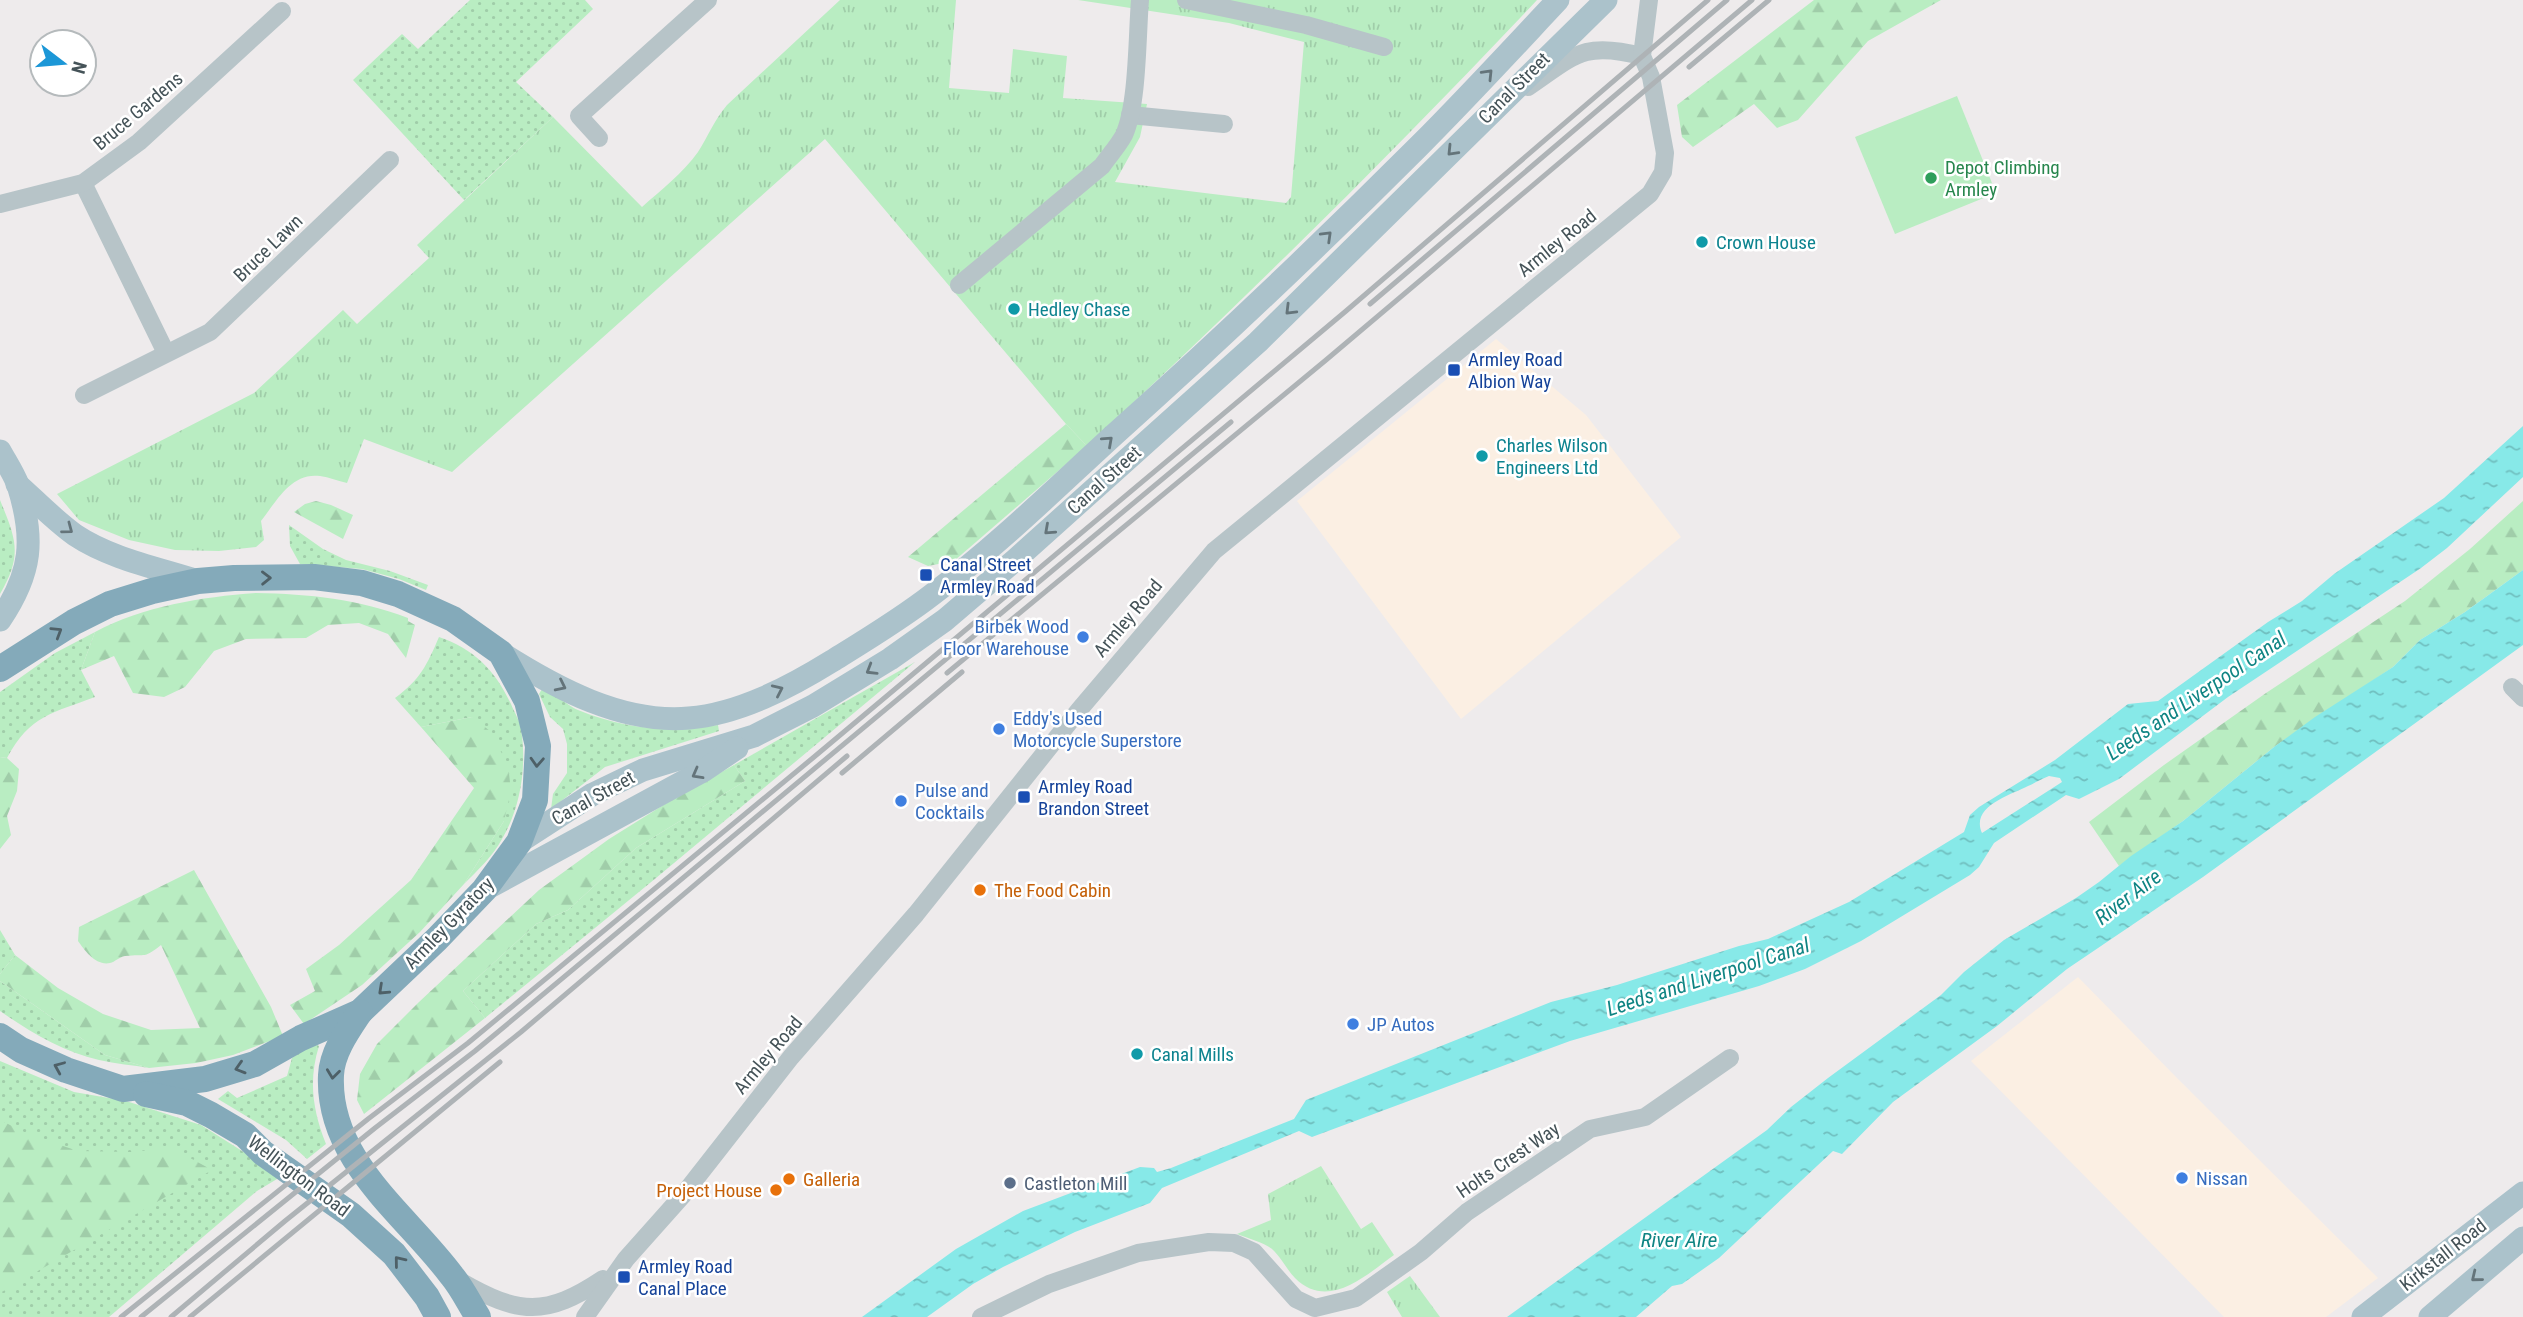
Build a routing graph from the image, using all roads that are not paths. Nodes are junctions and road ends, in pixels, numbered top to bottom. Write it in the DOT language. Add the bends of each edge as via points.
graph roads {
  1 [pos="708,0"];
  2 [pos="1140,0"];
  3 [pos="1186,0"];
  4 [pos="1558,0"];
  5 [pos="1606,0"];
  6 [pos="1649,0"];
  7 [pos="282,11"];
  8 [pos="1384,47"];
  9 [pos="1642,56"];
  10 [pos="1130,116"];
  11 [pos="1485,116"];
  12 [pos="1224,124"];
  13 [pos="600,138"];
  14 [pos="390,160"];
  15 [pos="83,183"];
  16 [pos="0,204"];
  17 [pos="959,285"];
  18 [pos="166,353"];
  19 [pos="84,395"];
  20 [pos="0,451"];
  21 [pos="18,484"];
  22 [pos="198,581"];
  23 [pos="3,613"];
  24 [pos="501,653"];
  25 [pos="0,669"];
  26 [pos="754,736"];
  27 [pos="520,842"];
  28 [pos="484,890"];
  29 [pos="359,1012"];
  30 [pos="0,1036"];
  31 [pos="1730,1058"];
  32 [pos="123,1089"];
  33 [pos="2523,1193"];
  34 [pos="2523,1238"];
  35 [pos="626,1259"];
  36 [pos="453,1277"];
  37 [pos="1314,1312"];
  38 [pos="541,1315"];
  39 [pos="438,1317"];
  40 [pos="478,1317"];
  41 [pos="585,1317"];
  42 [pos="981,1317"];
  43 [pos="2363,1317"];
  44 [pos="2430,1317"];
  1 -- 13 [label="street" via="579,116"];
  2 -- 10 [label="street"];
  3 -- 8 [label="street"];
  24 -- 4 [label="main road, Canal Street, one-way" via="615,710 653,719 723,712 772,694 838,657 934,593 1235,326 1421,144"];
  5 -- 11 [label="main road, Canal Street"];
  6 -- 9 [label="street, Armley Road"];
  7 -- 15 [label="street, Bruce Gardens" via="139,142"];
  9 -- 11 [label="street" via="1612,48 1580,52"];
  9 -- 35 [label="street, Armley Road" via="1651,77 1665,153 1662,172 1650,194 1213,551"];
  10 -- 12 [label="street"];
  10 -- 17 [label="street" via="1124,134 1101,166"];
  11 -- 26 [label="main road, Canal Street, one-way" via="1258,342 946,620 813,706"];
  14 -- 18 [label="street, Bruce Lawn" via="210,332"];
  15 -- 16 [label="street, Bruce Gardens"];
  15 -- 18 [label="street"];
  18 -- 19 [label="street, Bruce Lawn"];
  20 -- 21 [label="main road"];
  21 -- 22 [label="main road, one-way" via="52,517 93,545"];
  21 -- 23 [label="main road" via="29,553 23,581"];
  22 -- 24 [label="highway, Armley Gyratory, one-way" via="314,577 362,583 453,619"];
  25 -- 22 [label="highway, Armley Gyratory, one-way" via="110,604"];
  24 -- 27 [label="highway, Armley Gyratory, one-way" via="527,701 538,746 535,800"];
  26 -- 27 [label="main road, Canal Street" via="643,770 593,794"];
  26 -- 28 [label="main road, one-way" via="703,771"];
  27 -- 28 [label="highway, Armley Gyratory"];
  28 -- 29 [label="highway, Armley Gyratory, one-way"];
  29 -- 32 [label="highway, Armley Gyratory, one-way" via="255,1063 205,1079"];
  29 -- 36 [label="highway, Wellington Road, one-way" via="331,1073 333,1105 342,1135 367,1177"];
  32 -- 30 [label="highway, Armley Gyratory, one-way" via="54,1065"];
  31 -- 37 [label="street, Holts Crest Way" via="1645,1117 1590,1129 1467,1212 1356,1298"];
  39 -- 32 [label="highway, Wellington Road, one-way" via="394,1254 351,1215 244,1135 187,1102"];
  33 -- 43 [label="main road, Kirkstall Road"];
  34 -- 44 [label="main road, Kirkstall Road, one-way"];
  35 -- 38 [label="street, Armley Road" via="588,1293"];
  35 -- 41 [label="street, Armley Road"];
  36 -- 38 [label="street, Armley Road" via="501,1305"];
  36 -- 40 [label="highway, Wellington Road"];
  37 -- 42 [label="street, Holts Crest Way" via="1296,1299 1254,1252 1234,1243 1209,1242 1138,1253 1049,1284"];
}
